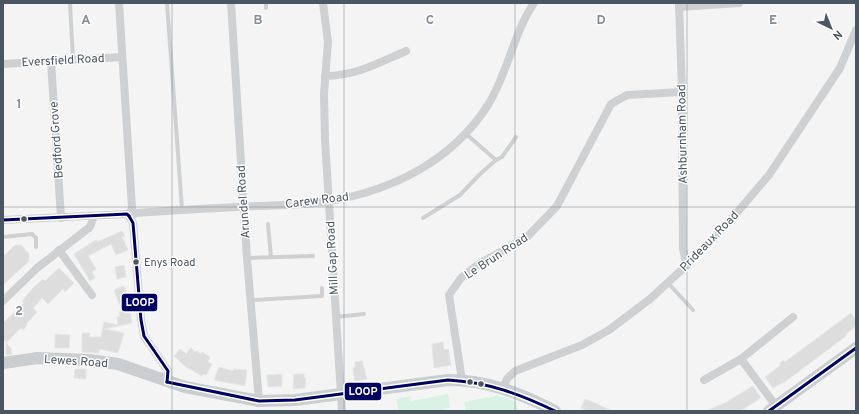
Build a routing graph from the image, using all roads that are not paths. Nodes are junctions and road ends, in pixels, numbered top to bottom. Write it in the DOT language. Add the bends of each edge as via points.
graph roads {
  1 [pos="70,3"];
  2 [pos="119,3"];
  3 [pos="167,3"];
  4 [pos="231,3"];
  5 [pos="323,3"];
  6 [pos="534,3"];
  7 [pos="739,3"];
  8 [pos="679,5"];
  9 [pos="856,30"];
  10 [pos="406,50"];
  11 [pos="122,57"];
  12 [pos="74,60"];
  13 [pos="51,61"];
  14 [pos="3,64"];
  15 [pos="325,76"];
  16 [pos="682,92"];
  17 [pos="465,133"];
  18 [pos="516,138"];
  19 [pos="496,160"];
  20 [pos="328,201"];
  21 [pos="244,206"];
  22 [pos="182,209"];
  23 [pos="94,216"];
  24 [pos="130,216"];
  25 [pos="61,218"];
  26 [pos="423,218"];
  27 [pos="3,220"];
  28 [pos="268,224"];
  29 [pos="3,237"];
  30 [pos="36,247"];
  31 [pos="59,250"];
  32 [pos="314,256"];
  33 [pos="271,257"];
  34 [pos="247,258"];
  35 [pos="687,265"];
  36 [pos="668,282"];
  37 [pos="322,288"];
  38 [pos="92,295"];
  39 [pos="252,300"];
  40 [pos="3,301"];
  41 [pos="693,310"];
  42 [pos="364,314"];
  43 [pos="336,317"];
  44 [pos="793,317"];
  45 [pos="856,348"];
  46 [pos="740,359"];
  47 [pos="3,363"];
  48 [pos="462,380"];
  49 [pos="704,380"];
  50 [pos="168,382"];
  51 [pos="503,389"];
  52 [pos="342,394"];
  53 [pos="259,401"];
  54 [pos="775,409"];
  55 [pos="342,411"];
  56 [pos="555,411"];
  1 -- 12 [label="lane"];
  2 -- 11 [label="street"];
  3 -- 22 [label="lane"];
  4 -- 21 [label="street, Arundel Road"];
  5 -- 15 [label="street, Mill Gap Road" via="328,42"];
  6 -- 17 [label="street, Carew Road" via="526,14 498,85 487,105"];
  7 -- 8 [label="street"];
  8 -- 16 [label="street, Ashburnham Road"];
  9 -- 35 [label="street, Prideaux Road" via="840,68 769,175 728,223"];
  10 -- 15 [label="street" via="360,71"];
  11 -- 12 [label="street, Eversfield Road"];
  11 -- 24 [label="street" via="132,208"];
  12 -- 13 [label="street, Eversfield Road"];
  13 -- 14 [label="street, Eversfield Road"];
  13 -- 25 [label="street, Bedford Grove"];
  15 -- 20 [label="street, Mill Gap Road"];
  16 -- 35 [label="street, Ashburnham Road" via="683,250"];
  16 -- 48 [label="street, Le Brun Road" via="627,95 611,104 557,206 527,237 479,264 460,278 449,295"];
  17 -- 19 [label="lane"];
  17 -- 20 [label="street, Carew Road" via="427,167 395,183 365,194"];
  18 -- 19 [label="lane" via="502,157"];
  19 -- 26 [label="lane" via="460,196"];
  20 -- 21 [label="street, Carew Road"];
  20 -- 43 [label="street, Mill Gap Road"];
  21 -- 22 [label="street, Carew Road"];
  21 -- 34 [label="street, Arundel Road"];
  22 -- 24 [label="street, Carew Road" via="136,213"];
  23 -- 24 [label="street, Carew Road"];
  23 -- 25 [label="street, Carew Road"];
  23 -- 31 [label="street" via="90,228"];
  24 -- 50 [label="street" via="140,320 144,336 168,371"];
  25 -- 27 [label="street, Carew Road"];
  28 -- 33 [label="lane"];
  29 -- 30 [label="lane" via="32,234 36,238"];
  31 -- 38 [label="street"];
  31 -- 40 [label="street"];
  32 -- 33 [label="lane"];
  33 -- 34 [label="lane"];
  34 -- 39 [label="street, Arundel Road"];
  35 -- 36 [label="street, Prideaux Road"];
  36 -- 41 [label="lane"];
  36 -- 51 [label="street, Prideaux Road" via="609,330 582,345 515,371 507,379"];
  37 -- 39 [label="lane" via="322,296"];
  39 -- 53 [label="street, Arundel Road"];
  42 -- 43 [label="lane"];
  43 -- 52 [label="street, Mill Gap Road"];
  44 -- 46 [label="street"];
  45 -- 54 [label="main road"];
  46 -- 49 [label="street"];
  46 -- 54 [label="street"];
  47 -- 50 [label="main road, Lewes Road" via="38,358 90,360 118,364"];
  48 -- 51 [label="main road, Lewes Road"];
  48 -- 52 [label="main road, Lewes Road"];
  50 -- 53 [label="main road, Lewes Road"];
  51 -- 56 [label="main road, Lewes Road" via="524,395"];
  52 -- 53 [label="main road, Lewes Road" via="295,400"];
  52 -- 55 [label="street, Mill Gap Road"];
}
